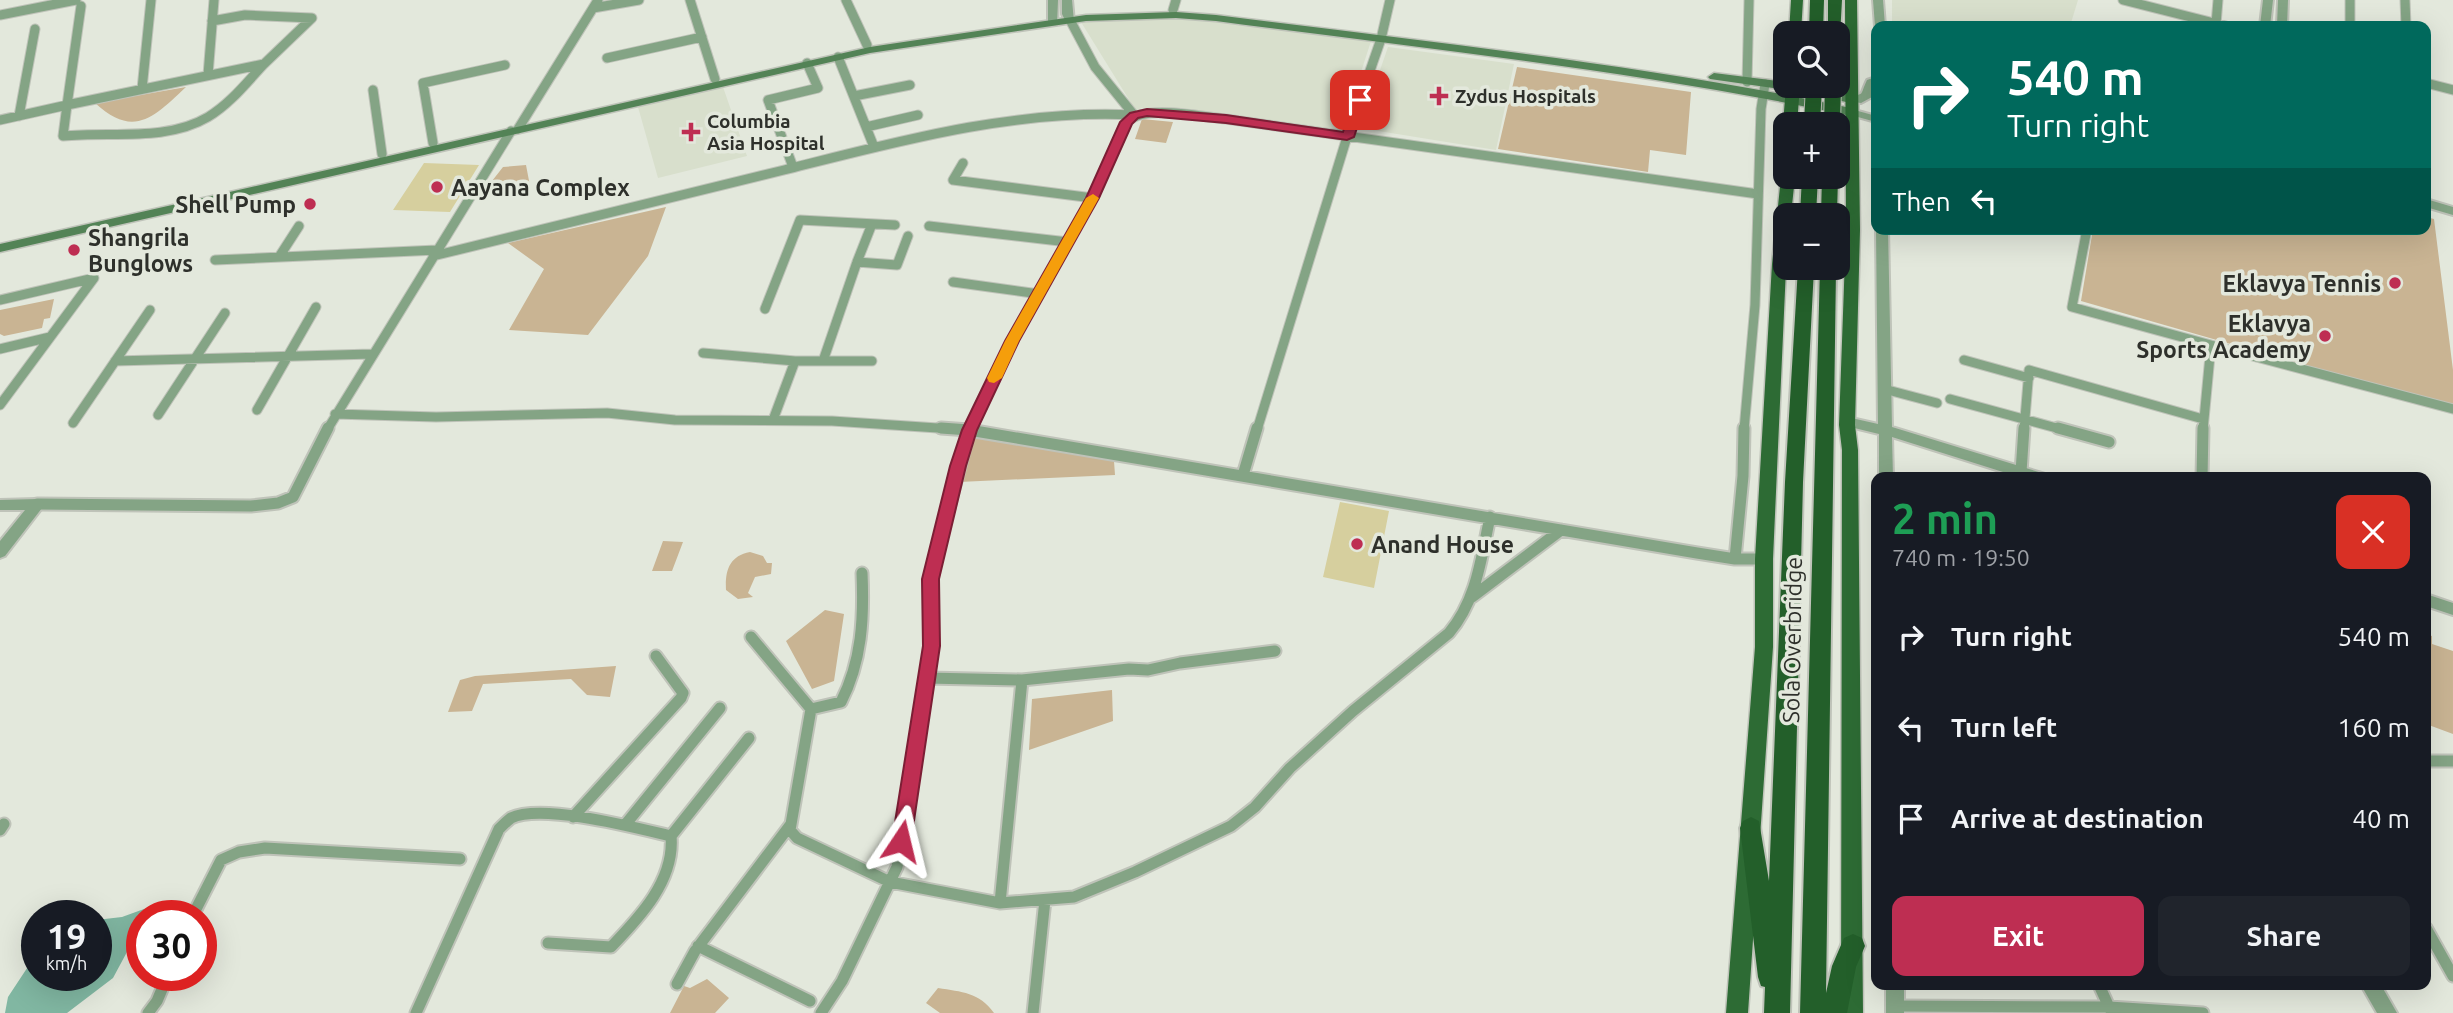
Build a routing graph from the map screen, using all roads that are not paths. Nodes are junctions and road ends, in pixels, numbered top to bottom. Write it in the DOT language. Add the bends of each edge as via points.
graph roads {
  1 [pos="151,0"];
  2 [pos="214,0"];
  3 [pos="598,0"];
  4 [pos="639,0"];
  5 [pos="690,0"];
  6 [pos="846,0"];
  7 [pos="1390,0"];
  8 [pos="1749,0"];
  9 [pos="1797,0"];
  10 [pos="1817,0"];
  11 [pos="1835,0"];
  12 [pos="1851,0"];
  13 [pos="1878,0"];
  14 [pos="2123,0"];
  15 [pos="2218,0"];
  16 [pos="2268,0"];
  17 [pos="2283,0"];
  18 [pos="2350,0"];
  19 [pos="2405,0"];
  20 [pos="1052,1"];
  21 [pos="79,3"];
  22 [pos="1175,5"];
  23 [pos="593,8"];
  24 [pos="1069,8"];
  25 [pos="0,15"];
  26 [pos="1052,20"];
  27 [pos="212,21"];
  28 [pos="1796,21"];
  29 [pos="1816,21"];
  30 [pos="1835,21"];
  31 [pos="1880,21"];
  32 [pos="2204,21"];
  33 [pos="2216,21"];
  34 [pos="2266,21"];
  35 [pos="2282,21"];
  36 [pos="2350,21"];
  37 [pos="2406,21"];
  38 [pos="34,29"];
  39 [pos="1382,36"];
  40 [pos="702,37"];
  41 [pos="867,46"];
  42 [pos="838,57"];
  43 [pos="607,58"];
  44 [pos="807,63"];
  45 [pos="264,64"];
  46 [pos="505,65"];
  47 [pos="208,75"];
  48 [pos="715,79"];
  49 [pos="1747,82"];
  50 [pos="1871,82"];
  51 [pos="2431,84"];
  52 [pos="910,85"];
  53 [pos="142,89"];
  54 [pos="373,90"];
  55 [pos="1765,90"];
  56 [pos="1773,90"];
  57 [pos="2453,90"];
  58 [pos="854,96"];
  59 [pos="1822,98"];
  60 [pos="67,105"];
  61 [pos="1851,106"];
  62 [pos="918,115"];
  63 [pos="1134,115"];
  64 [pos="19,116"];
  65 [pos="1871,116"];
  66 [pos="0,120"];
  67 [pos="866,127"];
  68 [pos="517,128"];
  69 [pos="1347,137"];
  70 [pos="433,143"];
  71 [pos="874,147"];
  72 [pos="382,154"];
  73 [pos="963,163"];
  74 [pos="793,167"];
  75 [pos="1787,189"];
  76 [pos="1758,194"];
  77 [pos="1093,198"];
  78 [pos="2431,207"];
  79 [pos="2453,213"];
  80 [pos="872,224"];
  81 [pos="895,225"];
  82 [pos="299,226"];
  83 [pos="929,226"];
  84 [pos="1882,235"];
  85 [pos="2086,235"];
  86 [pos="908,236"];
  87 [pos="0,240"];
  88 [pos="1068,242"];
  89 [pos="0,248"];
  90 [pos="435,253"];
  91 [pos="279,257"];
  92 [pos="215,260"];
  93 [pos="857,262"];
  94 [pos="1805,280"];
  95 [pos="1828,280"];
  96 [pos="953,282"];
  97 [pos="1039,293"];
  98 [pos="0,300"];
  99 [pos="316,307"];
  100 [pos="765,309"];
  101 [pos="150,310"];
  102 [pos="225,313"];
  103 [pos="50,337"];
  104 [pos="2211,345"];
  105 [pos="0,349"];
  106 [pos="703,353"];
  107 [pos="372,354"];
  108 [pos="287,357"];
  109 [pos="195,359"];
  110 [pos="795,360"];
  111 [pos="1964,360"];
  112 [pos="115,361"];
  113 [pos="823,361"];
  114 [pos="872,361"];
  115 [pos="2029,378"];
  116 [pos="1884,389"];
  117 [pos="1950,399"];
  118 [pos="1937,403"];
  119 [pos="0,405"];
  120 [pos="2453,409"];
  121 [pos="257,410"];
  122 [pos="335,414"];
  123 [pos="158,415"];
  124 [pos="2026,418"];
  125 [pos="773,419"];
  126 [pos="2203,419"];
  127 [pos="73,423"];
  128 [pos="1847,426"];
  129 [pos="970,430"];
  130 [pos="1885,435"];
  131 [pos="2109,442"];
  132 [pos="1886,472"];
  133 [pos="2007,472"];
  134 [pos="2017,472"];
  135 [pos="2202,472"];
  136 [pos="1243,475"];
  137 [pos="0,505"];
  138 [pos="37,505"];
  139 [pos="1490,517"];
  140 [pos="1561,530"];
  141 [pos="0,552"];
  142 [pos="1735,559"];
  143 [pos="1764,559"];
  144 [pos="862,573"];
  145 [pos="1472,597"];
  146 [pos="2431,602"];
  147 [pos="2453,609"];
  148 [pos="2431,610"];
  149 [pos="2453,617"];
  150 [pos="751,637"];
  151 [pos="1275,651"];
  152 [pos="656,656"];
  153 [pos="927,678"];
  154 [pos="1022,680"];
  155 [pos="720,708"];
  156 [pos="811,709"];
  157 [pos="750,738"];
  158 [pos="2431,761"];
  159 [pos="2453,761"];
  160 [pos="573,817"];
  161 [pos="791,824"];
  162 [pos="625,825"];
  163 [pos="1751,828"];
  164 [pos="671,836"];
  165 [pos="460,859"];
  166 [pos="890,882"];
  167 [pos="200,900"];
  168 [pos="1045,900"];
  169 [pos="1000,903"];
  170 [pos="2431,937"];
  171 [pos="548,943"];
  172 [pos="698,946"];
  173 [pos="1853,946"];
  174 [pos="2453,976"];
  175 [pos="677,984"];
  176 [pos="1895,990"];
  177 [pos="2101,990"];
  178 [pos="2373,990"];
  179 [pos="161,991"];
  180 [pos="810,1001"];
  181 [pos="1777,1007"];
  182 [pos="1895,1009"];
  183 [pos="2111,1010"];
  184 [pos="148,1013"];
  185 [pos="415,1013"];
  186 [pos="821,1013"];
  187 [pos="1033,1013"];
  188 [pos="1737,1013"];
  189 [pos="1813,1013"];
  190 [pos="1834,1013"];
  191 [pos="1852,1013"];
  192 [pos="2203,1013"];
  193 [pos="2388,1013"];
  1 -- 53 [label="street"];
  2 -- 27 [label="street"];
  3 -- 23 [label="street"];
  4 -- 23 [label="street"];
  5 -- 40 [label="street"];
  6 -- 41 [label="street"];
  7 -- 39 [label="street"];
  8 -- 49 [label="street"];
  9 -- 28 [label="main road"];
  10 -- 29 [label="highway"];
  11 -- 30 [label="highway"];
  12 -- 61 [label="main road"];
  13 -- 31 [label="street"];
  14 -- 32 [label="street"];
  15 -- 33 [label="street"];
  16 -- 34 [label="street"];
  17 -- 35 [label="street"];
  18 -- 36 [label="street"];
  19 -- 37 [label="street"];
  20 -- 26 [label="street"];
  21 -- 25 [label="street"];
  21 -- 60 [label="street"];
  22 -- 24 [label="main road"];
  22 -- 39 [label="main road"];
  23 -- 68 [label="street"];
  24 -- 26 [label="main road"];
  24 -- 39 [label="main road"];
  24 -- 63 [label="street" via="1094,67"];
  26 -- 41 [label="main road"];
  26 -- 42 [label="main road"];
  27 -- 45 [label="street" via="245,15 312,18"];
  27 -- 47 [label="street"];
  38 -- 64 [label="street"];
  39 -- 49 [label="main road"];
  39 -- 55 [label="main road"];
  39 -- 69 [label="street"];
  40 -- 43 [label="street"];
  40 -- 48 [label="street"];
  41 -- 48 [label="main road"];
  42 -- 44 [label="main road"];
  42 -- 58 [label="street"];
  44 -- 68 [label="main road"];
  44 -- 74 [label="street" via="818,88 768,100"];
  45 -- 47 [label="street"];
  45 -- 60 [label="street" via="208,117 166,132 63,136"];
  46 -- 70 [label="street" via="423,83"];
  47 -- 53 [label="street"];
  48 -- 68 [label="main road"];
  49 -- 55 [label="main road"];
  50 -- 61 [label="street" via="1868,95"];
  51 -- 57 [label="street"];
  52 -- 58 [label="street"];
  53 -- 60 [label="street"];
  54 -- 72 [label="street"];
  55 -- 56 [label="main road"];
  55 -- 76 [label="street"];
  58 -- 67 [label="street"];
  59 -- 61 [label="main road"];
  60 -- 64 [label="street"];
  61 -- 65 [label="street"];
  61 -- 128 [label="main road" via="1853,230"];
  62 -- 67 [label="street"];
  63 -- 69 [label="street" via="1226,119"];
  63 -- 71 [label="street" via="1037,117"];
  63 -- 77 [label="street"];
  64 -- 66 [label="street"];
  67 -- 71 [label="street"];
  68 -- 70 [label="main road"];
  68 -- 89 [label="main road"];
  68 -- 90 [label="street"];
  69 -- 76 [label="street"];
  69 -- 136 [label="street"];
  70 -- 72 [label="main road"];
  71 -- 74 [label="street"];
  72 -- 87 [label="main road"];
  73 -- 77 [label="street" via="953,180"];
  74 -- 90 [label="street"];
  75 -- 143 [label="main road"];
  76 -- 142 [label="street" via="1755,305"];
  77 -- 88 [label="street"];
  78 -- 79 [label="street"];
  80 -- 81 [label="street"];
  80 -- 93 [label="street"];
  80 -- 100 [label="street" via="800,220"];
  82 -- 91 [label="street"];
  83 -- 88 [label="street"];
  84 -- 116 [label="street"];
  85 -- 104 [label="street" via="2072,307"];
  86 -- 93 [label="street" via="897,265"];
  88 -- 97 [label="street"];
  90 -- 91 [label="street"];
  90 -- 107 [label="street"];
  91 -- 92 [label="street"];
  93 -- 113 [label="street"];
  94 -- 181 [label="highway, Sola Overbridge"];
  95 -- 189 [label="highway, Sola Overbridge"];
  96 -- 97 [label="street"];
  97 -- 129 [label="street"];
  98 -- 103 [label="street" via="94,278"];
  99 -- 108 [label="street"];
  101 -- 112 [label="street"];
  102 -- 109 [label="street"];
  103 -- 105 [label="street"];
  103 -- 119 [label="street"];
  104 -- 120 [label="street"];
  104 -- 126 [label="street"];
  106 -- 110 [label="street"];
  107 -- 108 [label="street"];
  107 -- 122 [label="street"];
  108 -- 109 [label="street"];
  108 -- 121 [label="street"];
  109 -- 112 [label="street"];
  109 -- 123 [label="street"];
  110 -- 113 [label="street"];
  110 -- 125 [label="street"];
  111 -- 115 [label="street"];
  112 -- 127 [label="street"];
  113 -- 114 [label="street"];
  115 -- 124 [label="street"];
  115 -- 126 [label="street" via="2029,370"];
  116 -- 118 [label="street"];
  116 -- 130 [label="street"];
  117 -- 124 [label="street"];
  122 -- 125 [label="street" via="607,413 675,420"];
  122 -- 138 [label="street" via="293,497 278,503"];
  124 -- 131 [label="street"];
  124 -- 134 [label="street"];
  125 -- 129 [label="street"];
  126 -- 135 [label="street"];
  128 -- 130 [label="street"];
  128 -- 173 [label="main road"];
  129 -- 136 [label="street"];
  129 -- 153 [label="street" via="930,579"];
  130 -- 132 [label="street"];
  130 -- 133 [label="street"];
  136 -- 139 [label="street"];
  137 -- 138 [label="street"];
  138 -- 141 [label="street"];
  139 -- 140 [label="street"];
  139 -- 145 [label="street"];
  140 -- 142 [label="street"];
  140 -- 145 [label="street"];
  142 -- 143 [label="street"];
  143 -- 163 [label="main road" via="1764,647"];
  144 -- 156 [label="street" via="865,607 853,680 841,702"];
  145 -- 168 [label="street" via="1461,621 1449,633 1353,711 1231,826 1105,885 1074,897"];
  146 -- 147 [label="street"];
  148 -- 149 [label="street"];
  150 -- 156 [label="street"];
  151 -- 154 [label="street" via="1148,670"];
  152 -- 160 [label="street" via="683,693 681,698"];
  153 -- 154 [label="street"];
  153 -- 166 [label="street" via="897,867"];
  154 -- 169 [label="street"];
  155 -- 162 [label="street"];
  156 -- 161 [label="street"];
  157 -- 164 [label="street"];
  158 -- 159 [label="street"];
  160 -- 162 [label="street"];
  160 -- 185 [label="street" via="524,815 499,829"];
  161 -- 166 [label="street" via="797,838"];
  161 -- 172 [label="street"];
  162 -- 164 [label="street"];
  163 -- 181 [label="highway"];
  163 -- 188 [label="main road"];
  164 -- 171 [label="street" via="673,855 668,872 611,947"];
  165 -- 167 [label="street" via="265,848 239,852 221,860"];
  166 -- 169 [label="street"];
  166 -- 186 [label="street" via="842,981"];
  168 -- 169 [label="street"];
  168 -- 187 [label="street"];
  170 -- 174 [label="street"];
  172 -- 175 [label="street"];
  172 -- 180 [label="street"];
  173 -- 190 [label="highway"];
  173 -- 191 [label="main road"];
  176 -- 182 [label="street"];
  177 -- 183 [label="street"];
  178 -- 193 [label="street"];
  179 -- 184 [label="street"];
  182 -- 183 [label="street"];
  183 -- 192 [label="street"];
}
